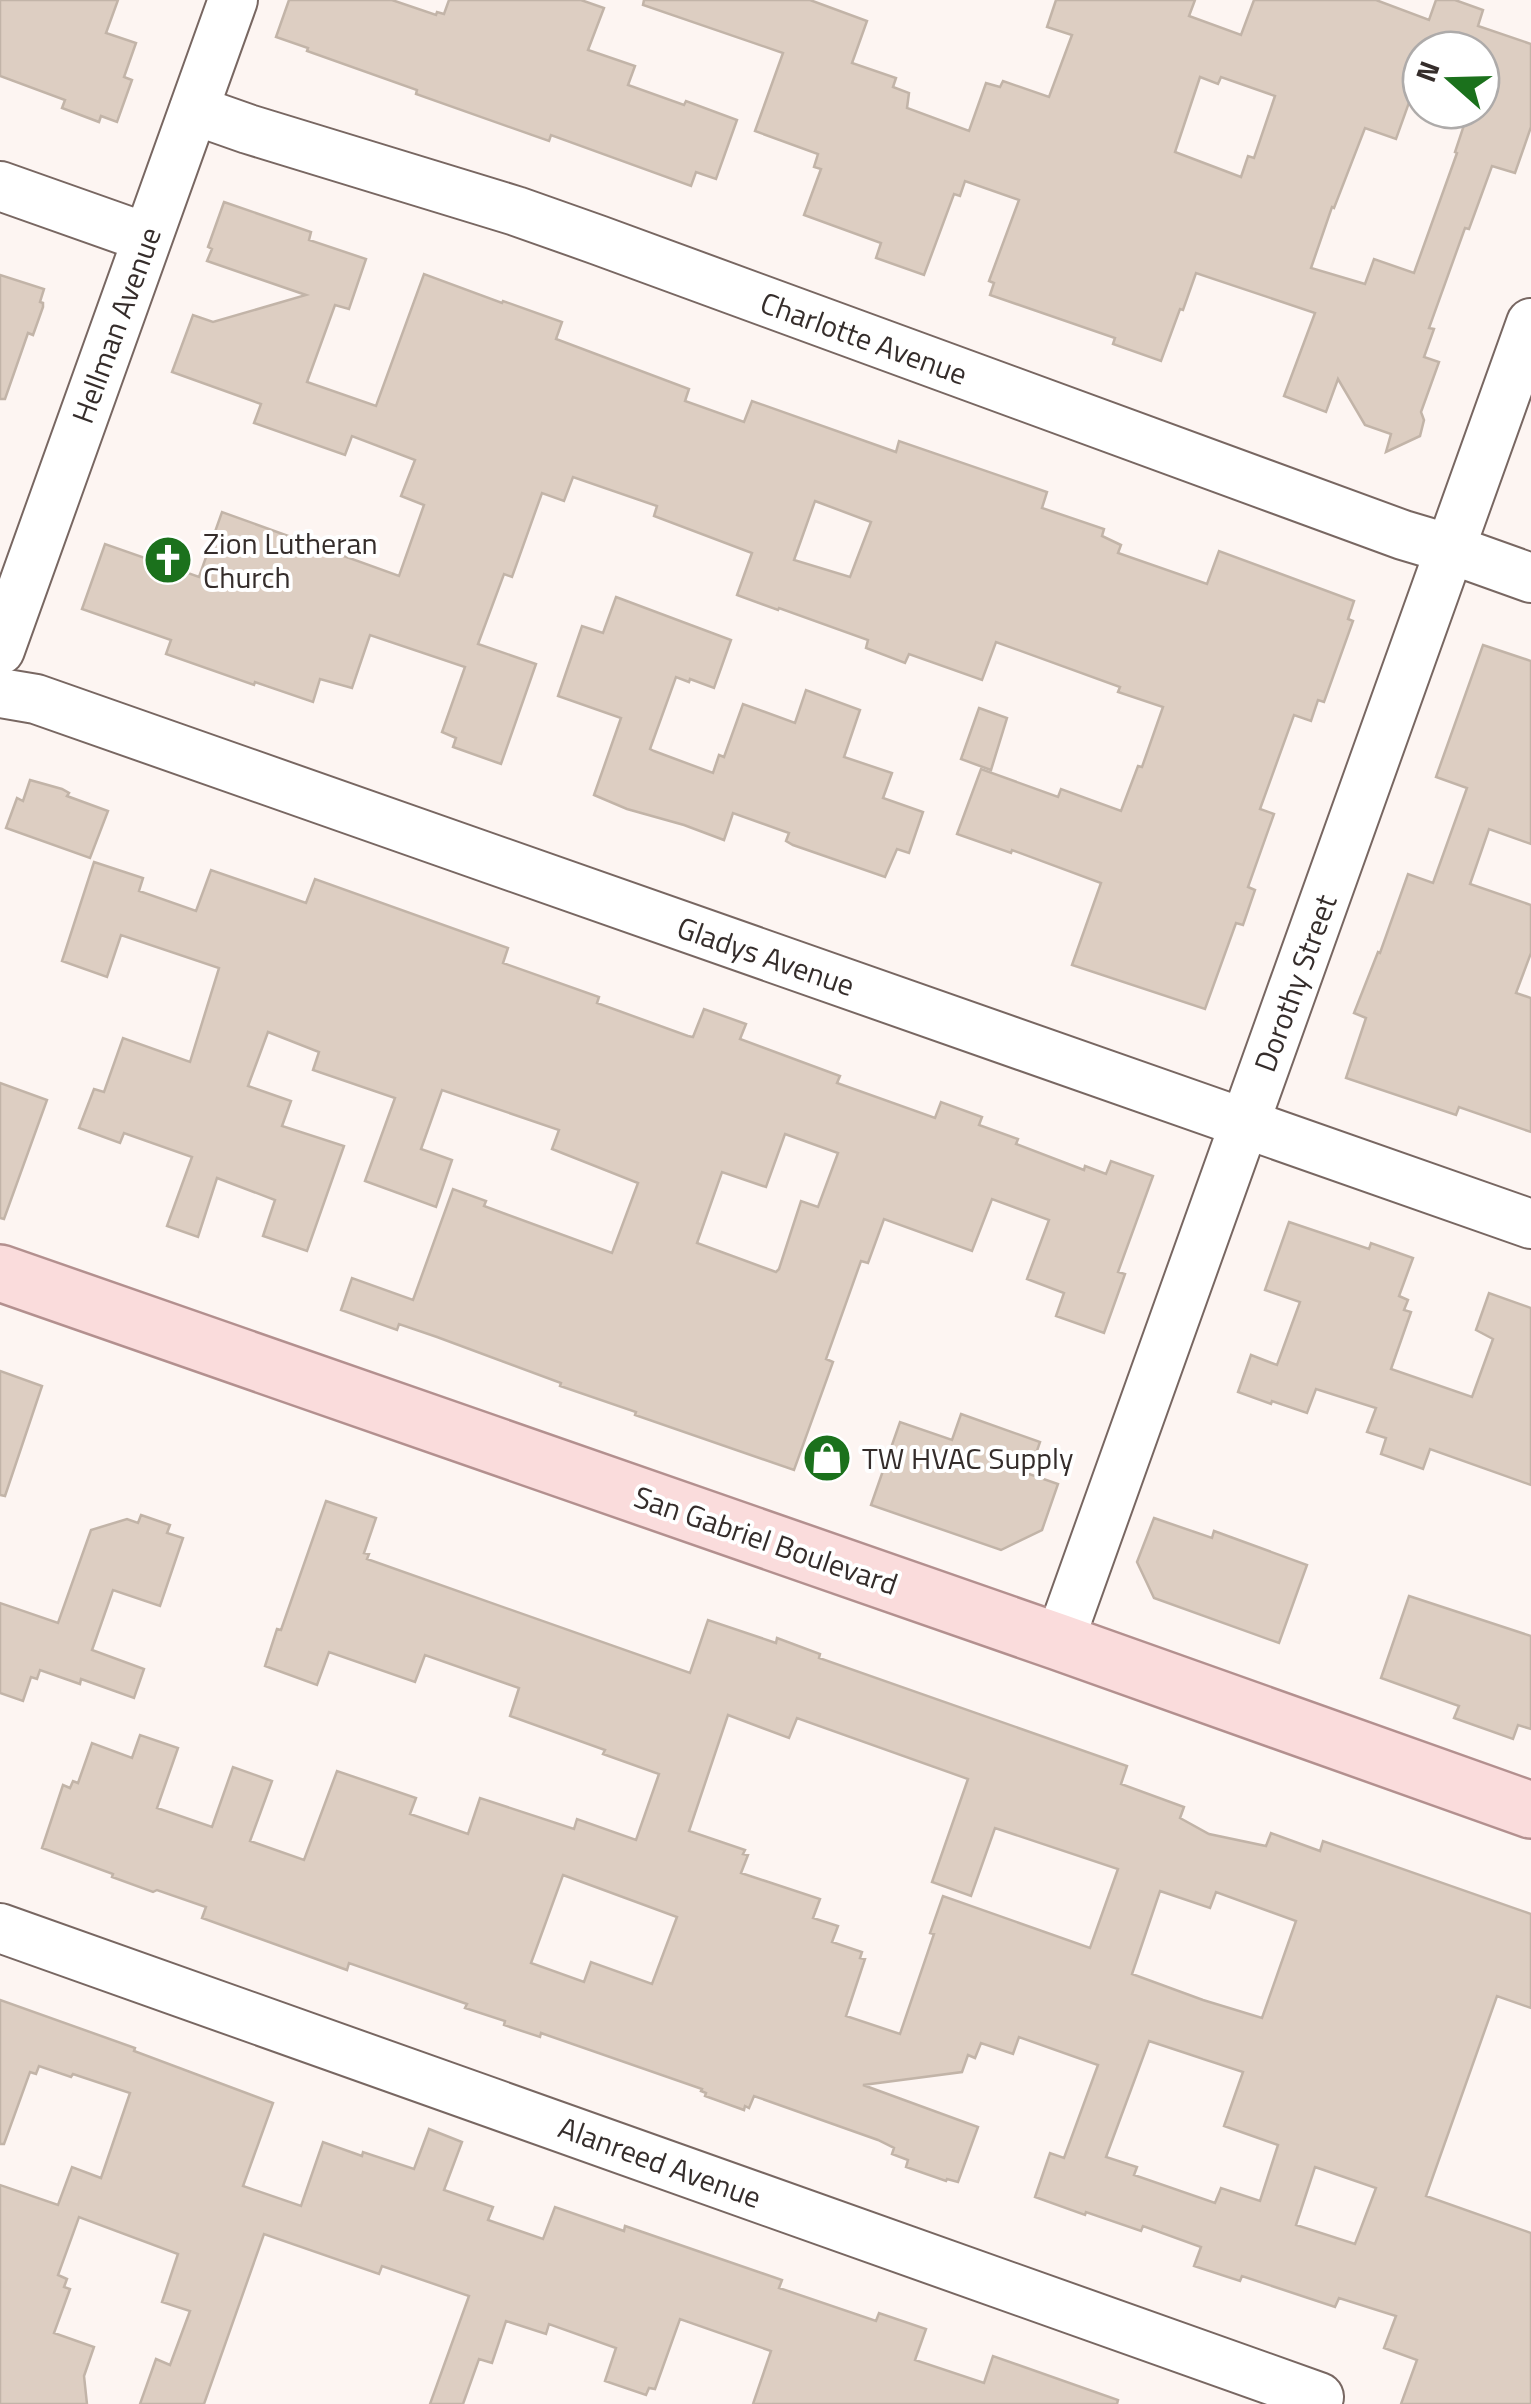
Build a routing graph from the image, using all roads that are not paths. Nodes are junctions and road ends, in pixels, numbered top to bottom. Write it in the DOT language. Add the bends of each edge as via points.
graph roads {
  1 [pos="233,0"];
  2 [pos="194,110"];
  3 [pos="0,186"];
  4 [pos="146,238"];
  5 [pos="1531,323"];
  6 [pos="1450,548"];
  7 [pos="1531,578"];
  8 [pos="0,650"];
  9 [pos="0,693"];
  10 [pos="1244,1123"];
  11 [pos="1531,1224"];
  12 [pos="0,1273"];
  13 [pos="1060,1642"];
  14 [pos="1531,1810"];
  15 [pos="0,1928"];
  16 [pos="1320,2397"];
  1 -- 2 [label="street, Hellman Avenue"];
  2 -- 4 [label="street, Hellman Avenue"];
  2 -- 6 [label="street, Charlotte Avenue" via="516,212"];
  3 -- 4 [label="street"];
  4 -- 8 [label="street, Hellman Avenue"];
  5 -- 6 [label="street, Dorothy Street"];
  6 -- 7 [label="street, Charlotte Avenue"];
  6 -- 10 [label="street, Dorothy Street"];
  9 -- 10 [label="street, Gladys Avenue" via="36,699"];
  10 -- 11 [label="street, Gladys Avenue"];
  10 -- 13 [label="street, Dorothy Street"];
  12 -- 13 [label="main road, San Gabriel Boulevard"];
  13 -- 14 [label="main road, San Gabriel Boulevard"];
  15 -- 16 [label="street, Alanreed Avenue"];
}
